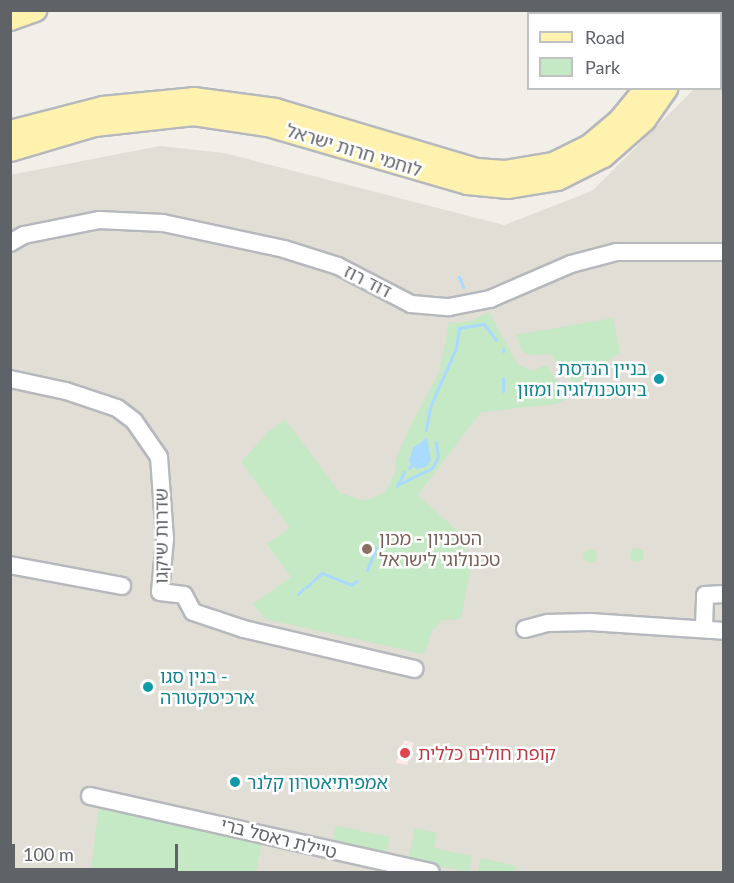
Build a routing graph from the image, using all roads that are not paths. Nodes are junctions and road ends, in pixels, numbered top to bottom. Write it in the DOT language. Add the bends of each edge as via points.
graph roads {
  1 [pos="35,10"];
  2 [pos="10,19"];
  3 [pos="643,90"];
  4 [pos="665,90"];
  5 [pos="10,131"];
  6 [pos="10,150"];
  7 [pos="10,243"];
  8 [pos="723,252"];
  9 [pos="10,379"];
  10 [pos="10,566"];
  11 [pos="122,586"];
  12 [pos="723,594"];
  13 [pos="704,627"];
  14 [pos="525,629"];
  15 [pos="723,631"];
  16 [pos="414,669"];
  17 [pos="90,796"];
  18 [pos="431,873"];
  1 -- 2 [label="main road"];
  3 -- 5 [label="main road, לוחמי חרות ישראל" via="618,121 581,149 553,163 504,171 476,169 275,109 193,98 102,107"];
  4 -- 6 [label="main road, לוחמי חרות ישראל" via="644,120 603,156 557,179 508,188 467,183 267,125 193,114 93,125"];
  7 -- 8 [label="street, דוד רוז" via="24,236 99,220 169,224 284,249 338,266 411,304 449,307 490,299 571,264 616,252"];
  9 -- 16 [label="street, שדרות שיקגו" via="66,391 117,408 134,421 159,457 165,539 160,592 184,595 194,612 244,629"];
  10 -- 11 [label="street"];
  12 -- 13 [label="street" via="705,595"];
  13 -- 14 [label="street" via="590,622 548,623"];
  13 -- 15 [label="street"];
  17 -- 18 [label="street, טיילת ראסל ברי"];
}
